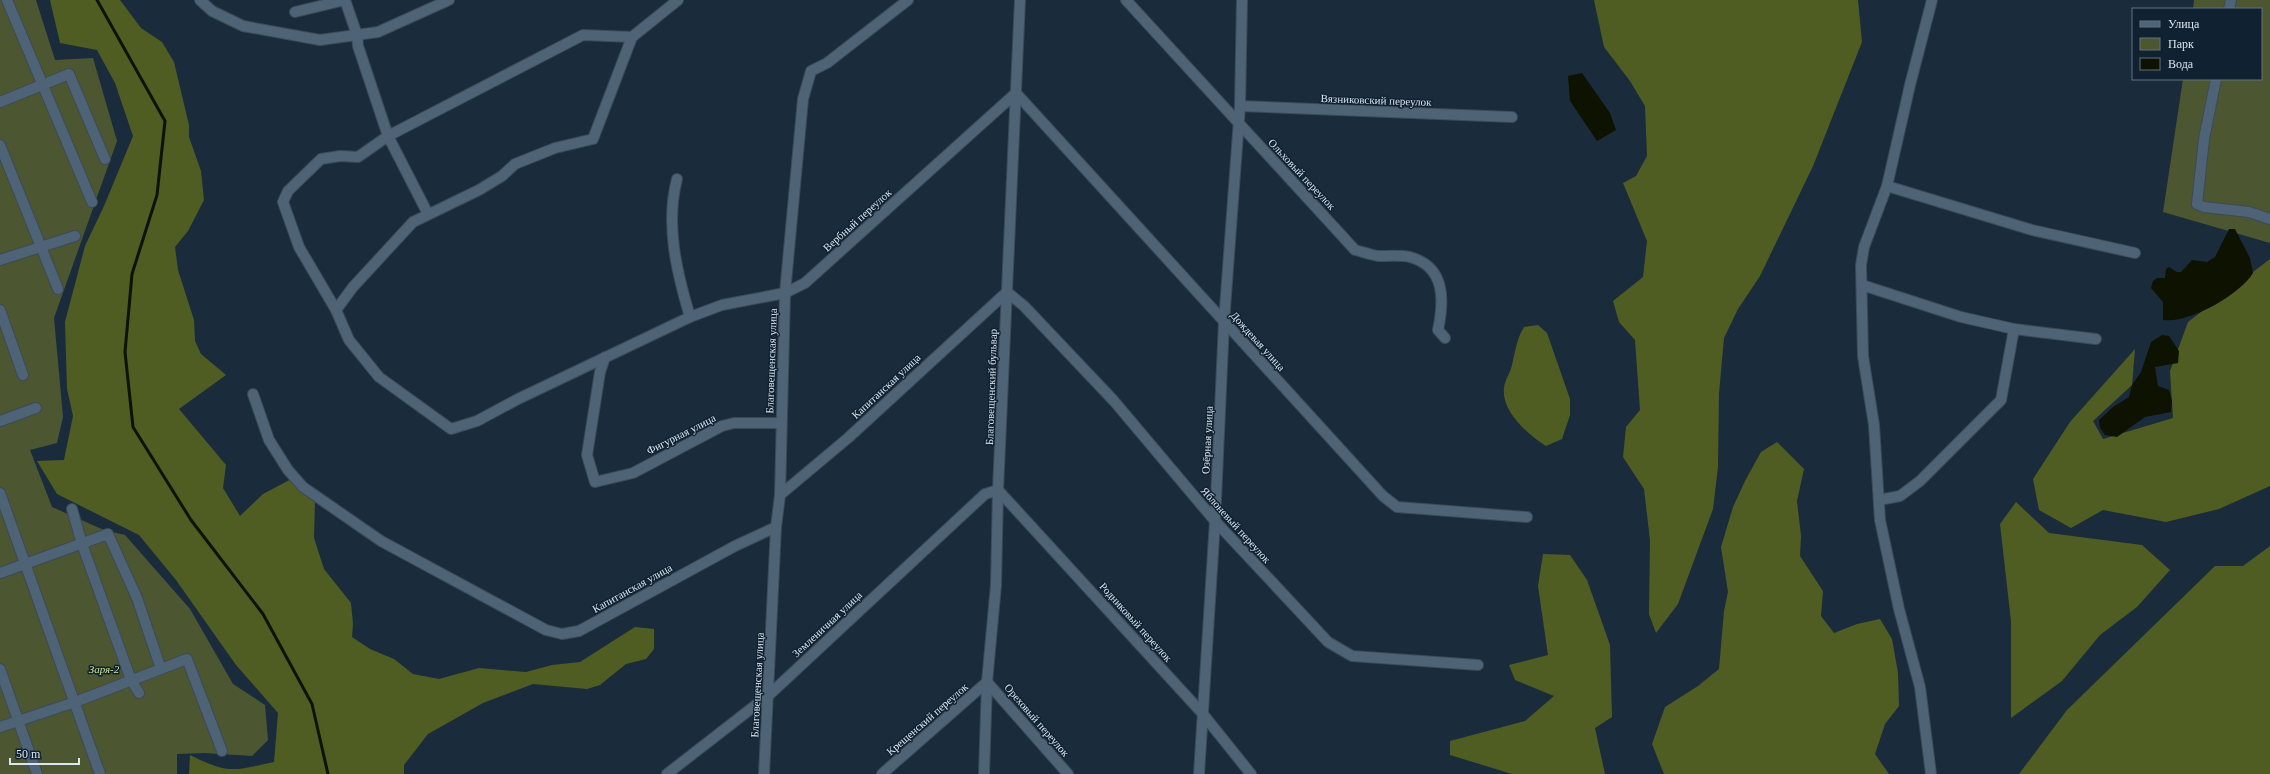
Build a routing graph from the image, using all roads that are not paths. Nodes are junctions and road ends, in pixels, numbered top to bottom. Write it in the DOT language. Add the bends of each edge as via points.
graph roads {
  1 [pos="7,0"];
  2 [pos="200,0"];
  3 [pos="345,0"];
  4 [pos="450,0"];
  5 [pos="678,0"];
  6 [pos="908,0"];
  7 [pos="1020,0"];
  8 [pos="1126,0"];
  9 [pos="1242,0"];
  10 [pos="1932,0"];
  11 [pos="295,12"];
  12 [pos="357,35"];
  13 [pos="632,37"];
  14 [pos="2216,80"];
  15 [pos="42,85"];
  16 [pos="1016,93"];
  17 [pos="0,102"];
  18 [pos="1240,106"];
  19 [pos="1512,117"];
  20 [pos="1238,122"];
  21 [pos="388,136"];
  22 [pos="0,145"];
  23 [pos="105,159"];
  24 [pos="677,179"];
  25 [pos="1887,186"];
  26 [pos="92,202"];
  27 [pos="428,214"];
  28 [pos="2270,219"];
  29 [pos="75,236"];
  30 [pos="40,246"];
  31 [pos="2135,253"];
  32 [pos="0,260"];
  33 [pos="1862,285"];
  34 [pos="58,289"];
  35 [pos="1007,292"];
  36 [pos="785,293"];
  37 [pos="0,310"];
  38 [pos="336,310"];
  39 [pos="690,317"];
  40 [pos="1224,322"];
  41 [pos="2014,329"];
  42 [pos="1445,338"];
  43 [pos="2096,339"];
  44 [pos="605,357"];
  45 [pos="23,375"];
  46 [pos="253,394"];
  47 [pos="36,408"];
  48 [pos="0,421"];
  49 [pos="781,423"];
  50 [pos="998,490"];
  51 [pos="0,493"];
  52 [pos="780,495"];
  53 [pos="1879,500"];
  54 [pos="72,509"];
  55 [pos="1527,517"];
  56 [pos="1215,521"];
  57 [pos="776,527"];
  58 [pos="82,544"];
  59 [pos="25,564"];
  60 [pos="0,573"];
  61 [pos="1478,665"];
  62 [pos="0,669"];
  63 [pos="161,670"];
  64 [pos="131,680"];
  65 [pos="987,682"];
  66 [pos="139,692"];
  67 [pos="770,694"];
  68 [pos="75,702"];
  69 [pos="1202,713"];
  70 [pos="18,721"];
  71 [pos="0,727"];
  72 [pos="222,751"];
  73 [pos="37,774"];
  74 [pos="100,774"];
  75 [pos="667,774"];
  76 [pos="764,774"];
  77 [pos="882,774"];
  78 [pos="984,774"];
  79 [pos="1068,774"];
  80 [pos="1199,774"];
  81 [pos="1251,774"];
  82 [pos="1930,774"];
  1 -- 15 [label="street"];
  2 -- 12 [label="street" via="212,11 243,26 320,40"];
  3 -- 11 [label="street"];
  3 -- 12 [label="street"];
  4 -- 12 [label="street" via="378,32"];
  5 -- 13 [label="street"];
  6 -- 36 [label="street, Благовещенская улица" via="827,63 811,71 800,117"];
  7 -- 16 [label="street, Благовещенский бульвар"];
  8 -- 20 [label="street, Ольховый переулок"];
  9 -- 18 [label="street, Озёрная улица"];
  10 -- 25 [label="street"];
  12 -- 21 [label="street" via="358,46"];
  13 -- 21 [label="street" via="583,35"];
  13 -- 27 [label="street" via="593,139 555,148 515,164 502,176 479,190"];
  14 -- 28 [label="street" via="2204,139 2197,204 2250,212"];
  15 -- 17 [label="street"];
  15 -- 23 [label="street" via="69,74"];
  15 -- 26 [label="street"];
  16 -- 35 [label="street, Благовещенский бульвар"];
  16 -- 36 [label="street, Вербный переулок" via="805,283"];
  16 -- 40 [label="street, Дождевая улица"];
  18 -- 19 [label="street, Вязниковский переулок"];
  18 -- 20 [label="street, Озёрная улица"];
  20 -- 40 [label="street, Озёрная улица"];
  20 -- 42 [label="street, Ольховый переулок" via="1355,250 1378,256 1410,257 1432,271 1442,288 1443,301 1438,330"];
  21 -- 27 [label="street"];
  21 -- 38 [label="street" via="358,157 321,159 288,191 284,202 299,247"];
  22 -- 30 [label="street"];
  24 -- 39 [label="street" via="671,221 677,274"];
  25 -- 31 [label="street" via="2032,230"];
  25 -- 33 [label="street" via="1864,247 1861,265"];
  27 -- 38 [label="street" via="413,222 399,236"];
  29 -- 30 [label="street"];
  30 -- 32 [label="street"];
  30 -- 34 [label="street"];
  33 -- 41 [label="street" via="1961,317"];
  33 -- 53 [label="street" via="1863,356 1874,425"];
  35 -- 50 [label="street, Благовещенский бульвар"];
  35 -- 52 [label="street, Капитанская улица" via="848,438"];
  35 -- 56 [label="street, Яблоневый переулок" via="1024,306 1114,401"];
  36 -- 39 [label="street, Вербный переулок" via="722,305"];
  36 -- 49 [label="street, Благовещенская улица"];
  37 -- 45 [label="street"];
  38 -- 44 [label="street, Вербный переулок" via="349,340 379,377 451,429 477,421"];
  39 -- 44 [label="street, Вербный переулок"];
  40 -- 55 [label="street, Дождевая улица" via="1383,496 1396,507"];
  40 -- 56 [label="street, Озёрная улица"];
  41 -- 43 [label="street"];
  41 -- 53 [label="street" via="2001,400 1920,481 1900,496"];
  44 -- 49 [label="street, Фигурная улица" via="600,372 588,455 595,482 633,473 722,426 734,423"];
  46 -- 57 [label="street, Капитанская улица" via="268,440 288,470 304,487 381,541 546,630 562,634 578,631 735,546"];
  47 -- 48 [label="street"];
  49 -- 52 [label="street, Благовещенская улица"];
  50 -- 65 [label="street, Благовещенский бульвар" via="996,585"];
  50 -- 67 [label="street, Земленичная улица" via="984,494"];
  50 -- 69 [label="street, Родниковый переулок"];
  51 -- 59 [label="street"];
  52 -- 57 [label="street, Благовещенская улица"];
  53 -- 82 [label="street" via="1880,520 1899,609 1920,687"];
  54 -- 58 [label="street"];
  56 -- 61 [label="street, Яблоневый переулок" via="1312,626 1338,649 1352,656"];
  56 -- 69 [label="street, Озёрная улица"];
  57 -- 67 [label="street, Благовещенская улица"];
  58 -- 59 [label="street"];
  58 -- 63 [label="street" via="108,534 137,598"];
  58 -- 64 [label="street"];
  59 -- 60 [label="street"];
  59 -- 68 [label="street"];
  62 -- 70 [label="street"];
  63 -- 64 [label="street"];
  63 -- 72 [label="street" via="186,659"];
  64 -- 66 [label="street"];
  64 -- 68 [label="street"];
  65 -- 77 [label="street, Крещенский переулок"];
  65 -- 78 [label="street, Благовещенский бульвар"];
  65 -- 79 [label="street, Ореховый переулок"];
  67 -- 75 [label="street, Земленичная улица"];
  67 -- 76 [label="street, Благовещенская улица"];
  68 -- 70 [label="street"];
  68 -- 74 [label="street"];
  69 -- 80 [label="street, Озёрная улица"];
  69 -- 81 [label="street, Родниковый переулок"];
  70 -- 71 [label="street"];
  70 -- 73 [label="street"];
}
